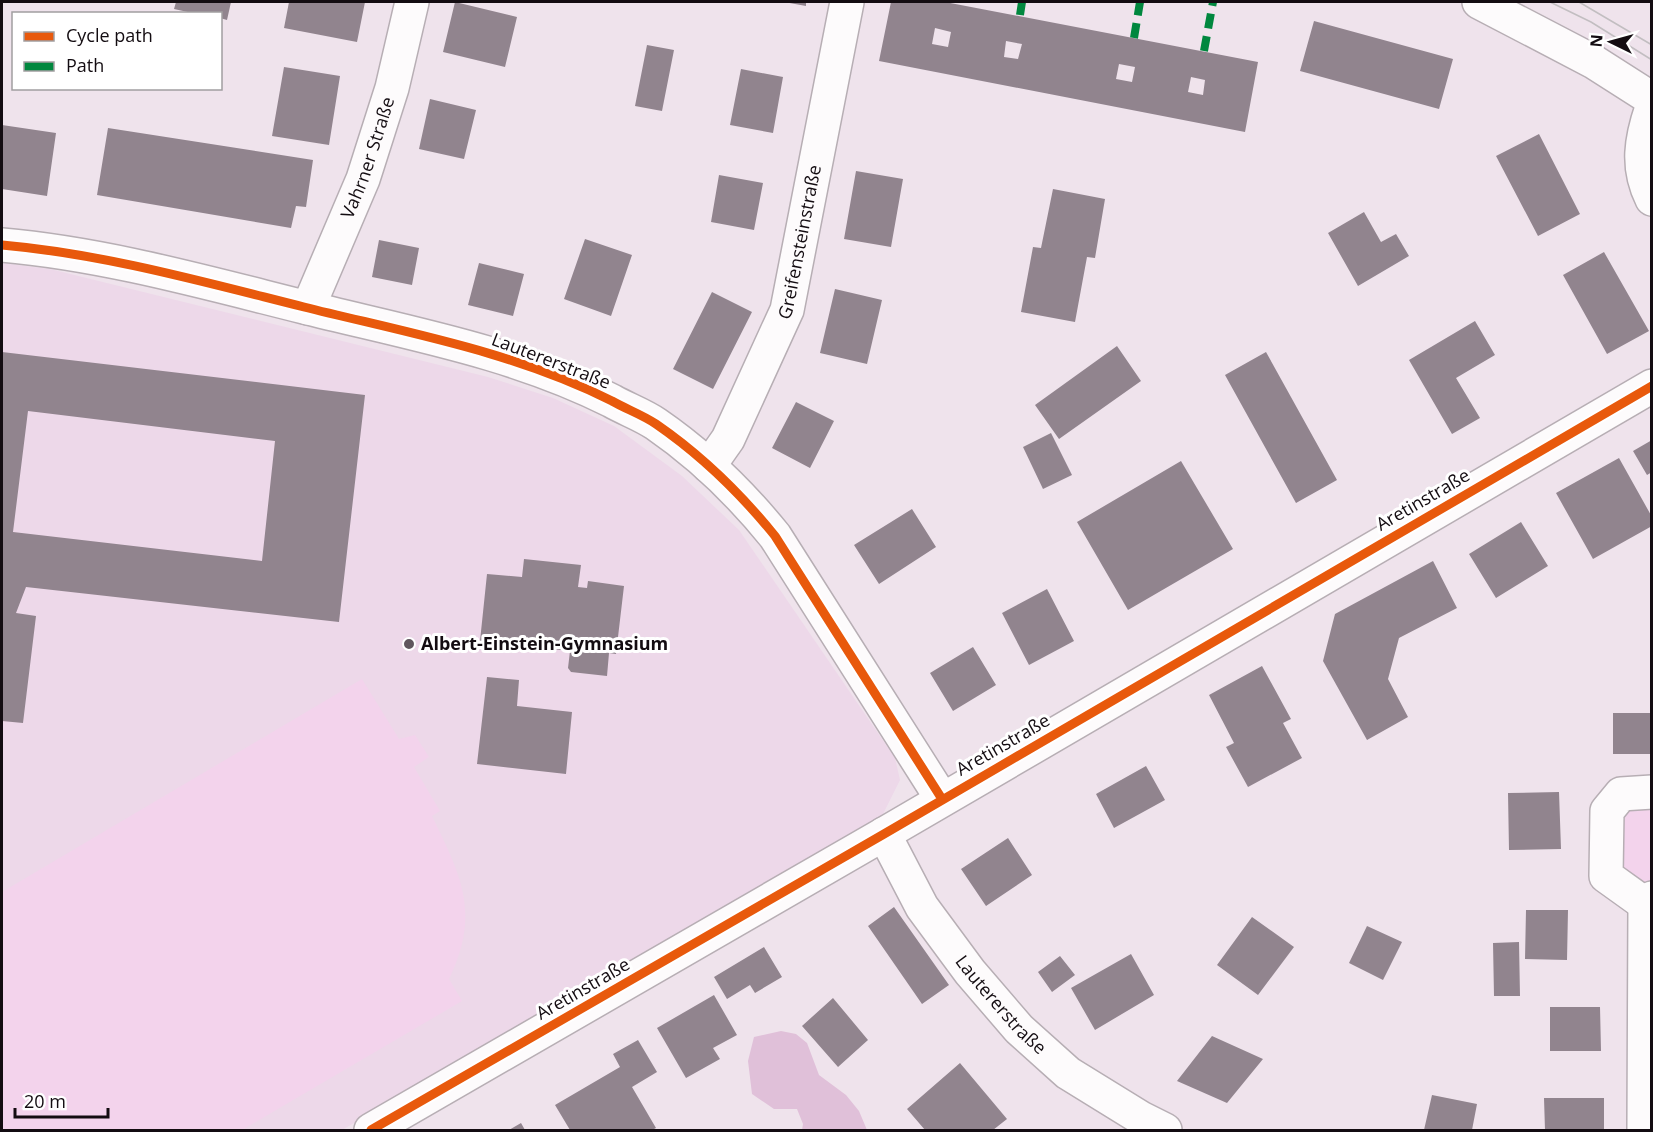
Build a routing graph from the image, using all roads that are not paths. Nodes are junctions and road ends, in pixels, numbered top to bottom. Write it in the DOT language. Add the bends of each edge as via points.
graph roads {
  1 [pos="412,2"];
  2 [pos="847,2"];
  3 [pos="1479,2"];
  4 [pos="1652,99"];
  5 [pos="1652,107"];
  6 [pos="1652,199"];
  7 [pos="2,244"];
  8 [pos="308,308"];
  9 [pos="1652,386"];
  10 [pos="710,466"];
  11 [pos="1652,792"];
  12 [pos="942,799"];
  13 [pos="884,834"];
  14 [pos="1648,901"];
  15 [pos="371,1131"];
  16 [pos="1165,1131"];
  17 [pos="1644,1131"];
  1 -- 8 [label="street, Vahrner Straße" via="392,88 363,179"];
  2 -- 10 [label="street, Greifensteinstraße" via="787,310 728,439"];
  3 -- 4 [label="street" via="1594,62"];
  5 -- 6 [label="street" via="1642,136 1640,161 1644,184"];
  7 -- 8 [label="street, Lautererstraße" via="103,259"];
  8 -- 10 [label="street, Lautererstraße" via="484,352 579,385 655,424"];
  9 -- 12 [label="street, Aretinstraße"];
  10 -- 12 [label="street, Lautererstraße" via="775,536"];
  11 -- 14 [label="street" via="1621,794 1607,811 1606,876"];
  12 -- 13 [label="street, Aretinstraße"];
  13 -- 15 [label="street, Aretinstraße"];
  13 -- 16 [label="street, Lautererstraße" via="922,908 1019,1029 1068,1074"];
  14 -- 17 [label="street"];
}
